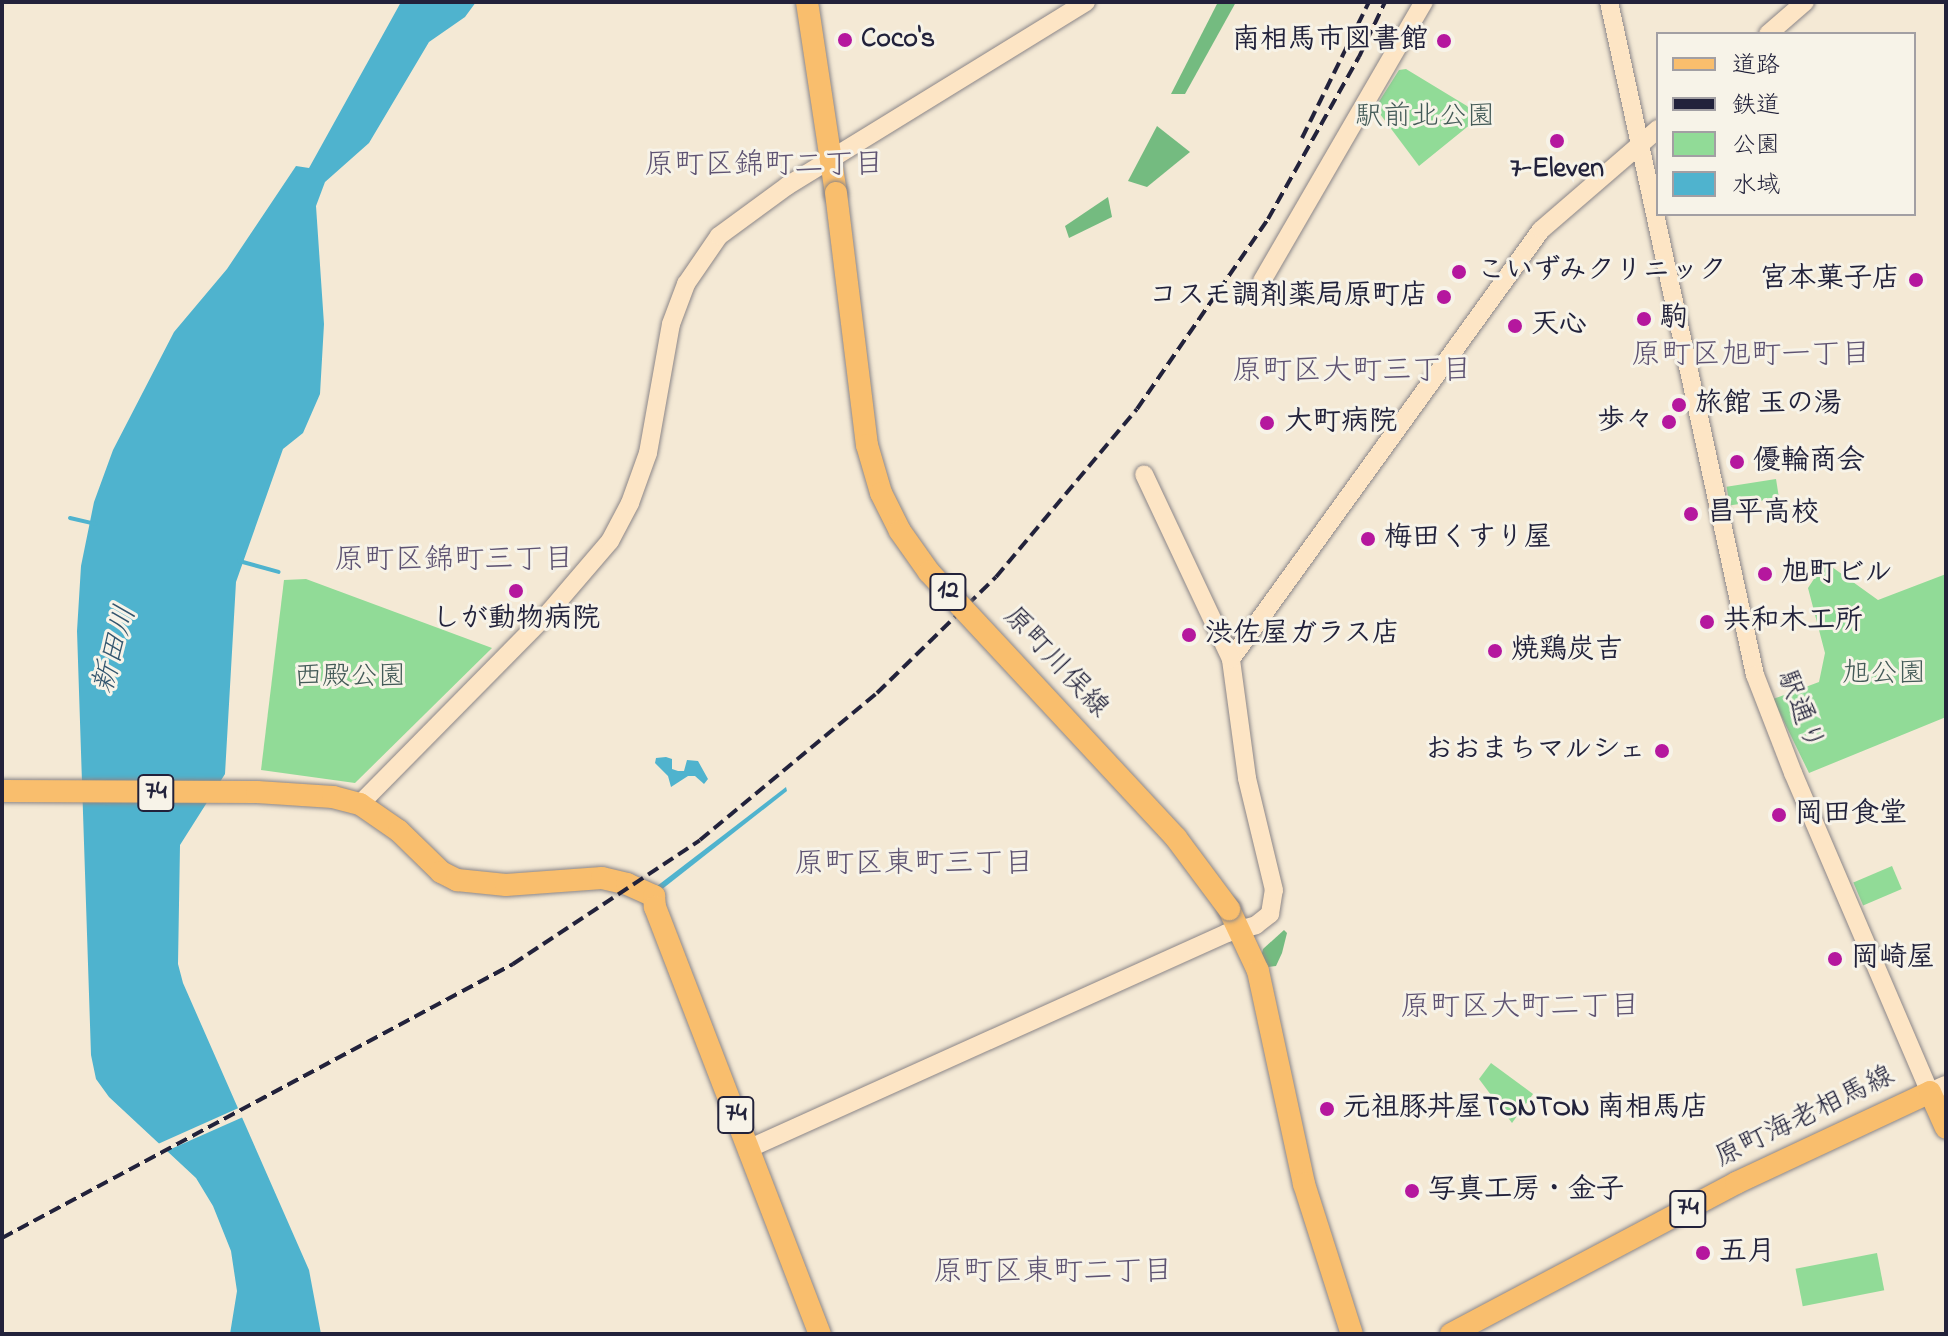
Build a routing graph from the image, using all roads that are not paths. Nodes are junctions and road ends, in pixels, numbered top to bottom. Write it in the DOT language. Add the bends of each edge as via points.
graph roads {
  1 [pos="807,2"];
  2 [pos="1086,2"];
  3 [pos="1424,2"];
  4 [pos="1609,2"];
  5 [pos="1805,2"];
  6 [pos="1770,32"];
  7 [pos="1656,131"];
  8 [pos="1640,145"];
  9 [pos="832,157"];
  10 [pos="1262,281"];
  11 [pos="1144,474"];
  12 [pos="1231,659"];
  13 [pos="2,791"];
  14 [pos="360,804"];
  15 [pos="1234,919"];
  16 [pos="1938,1089"];
  17 [pos="1946,1128"];
  18 [pos="748,1149"];
  19 [pos="820,1334"];
  20 [pos="1352,1334"];
  21 [pos="1451,1334"];
  1 -- 9 [label="main road, 原町川俣線 / 12"];
  2 -- 9 [label="street"];
  3 -- 10 [label="street"];
  4 -- 8 [label="street, 駅通り"];
  5 -- 6 [label="street"];
  7 -- 8 [label="street"];
  8 -- 12 [label="street" via="1541,230"];
  8 -- 16 [label="street, 駅通り" via="1751,661 1793,773"];
  9 -- 14 [label="street" via="736,221 686,284 666,342 648,453 610,541 550,611"];
  9 -- 15 [label="main road, 原町川俣線 / 12, bridge" via="867,445 881,493 900,531 929,572 1176,838"];
  11 -- 12 [label="street"];
  12 -- 15 [label="street" via="1247,778 1274,890 1270,914 1256,925"];
  13 -- 14 [label="main road, 74" via="250,792 333,797"];
  14 -- 18 [label="main road, 74" via="457,880 506,885 602,878 654,896"];
  15 -- 18 [label="street"];
  15 -- 20 [label="main road, 原町川俣線 / 12" via="1258,971 1304,1184"];
  16 -- 17 [label="main road"];
  16 -- 21 [label="main road, 原町海老相馬線 / 74" via="1736,1183"];
  18 -- 19 [label="main road, 74"];
}
